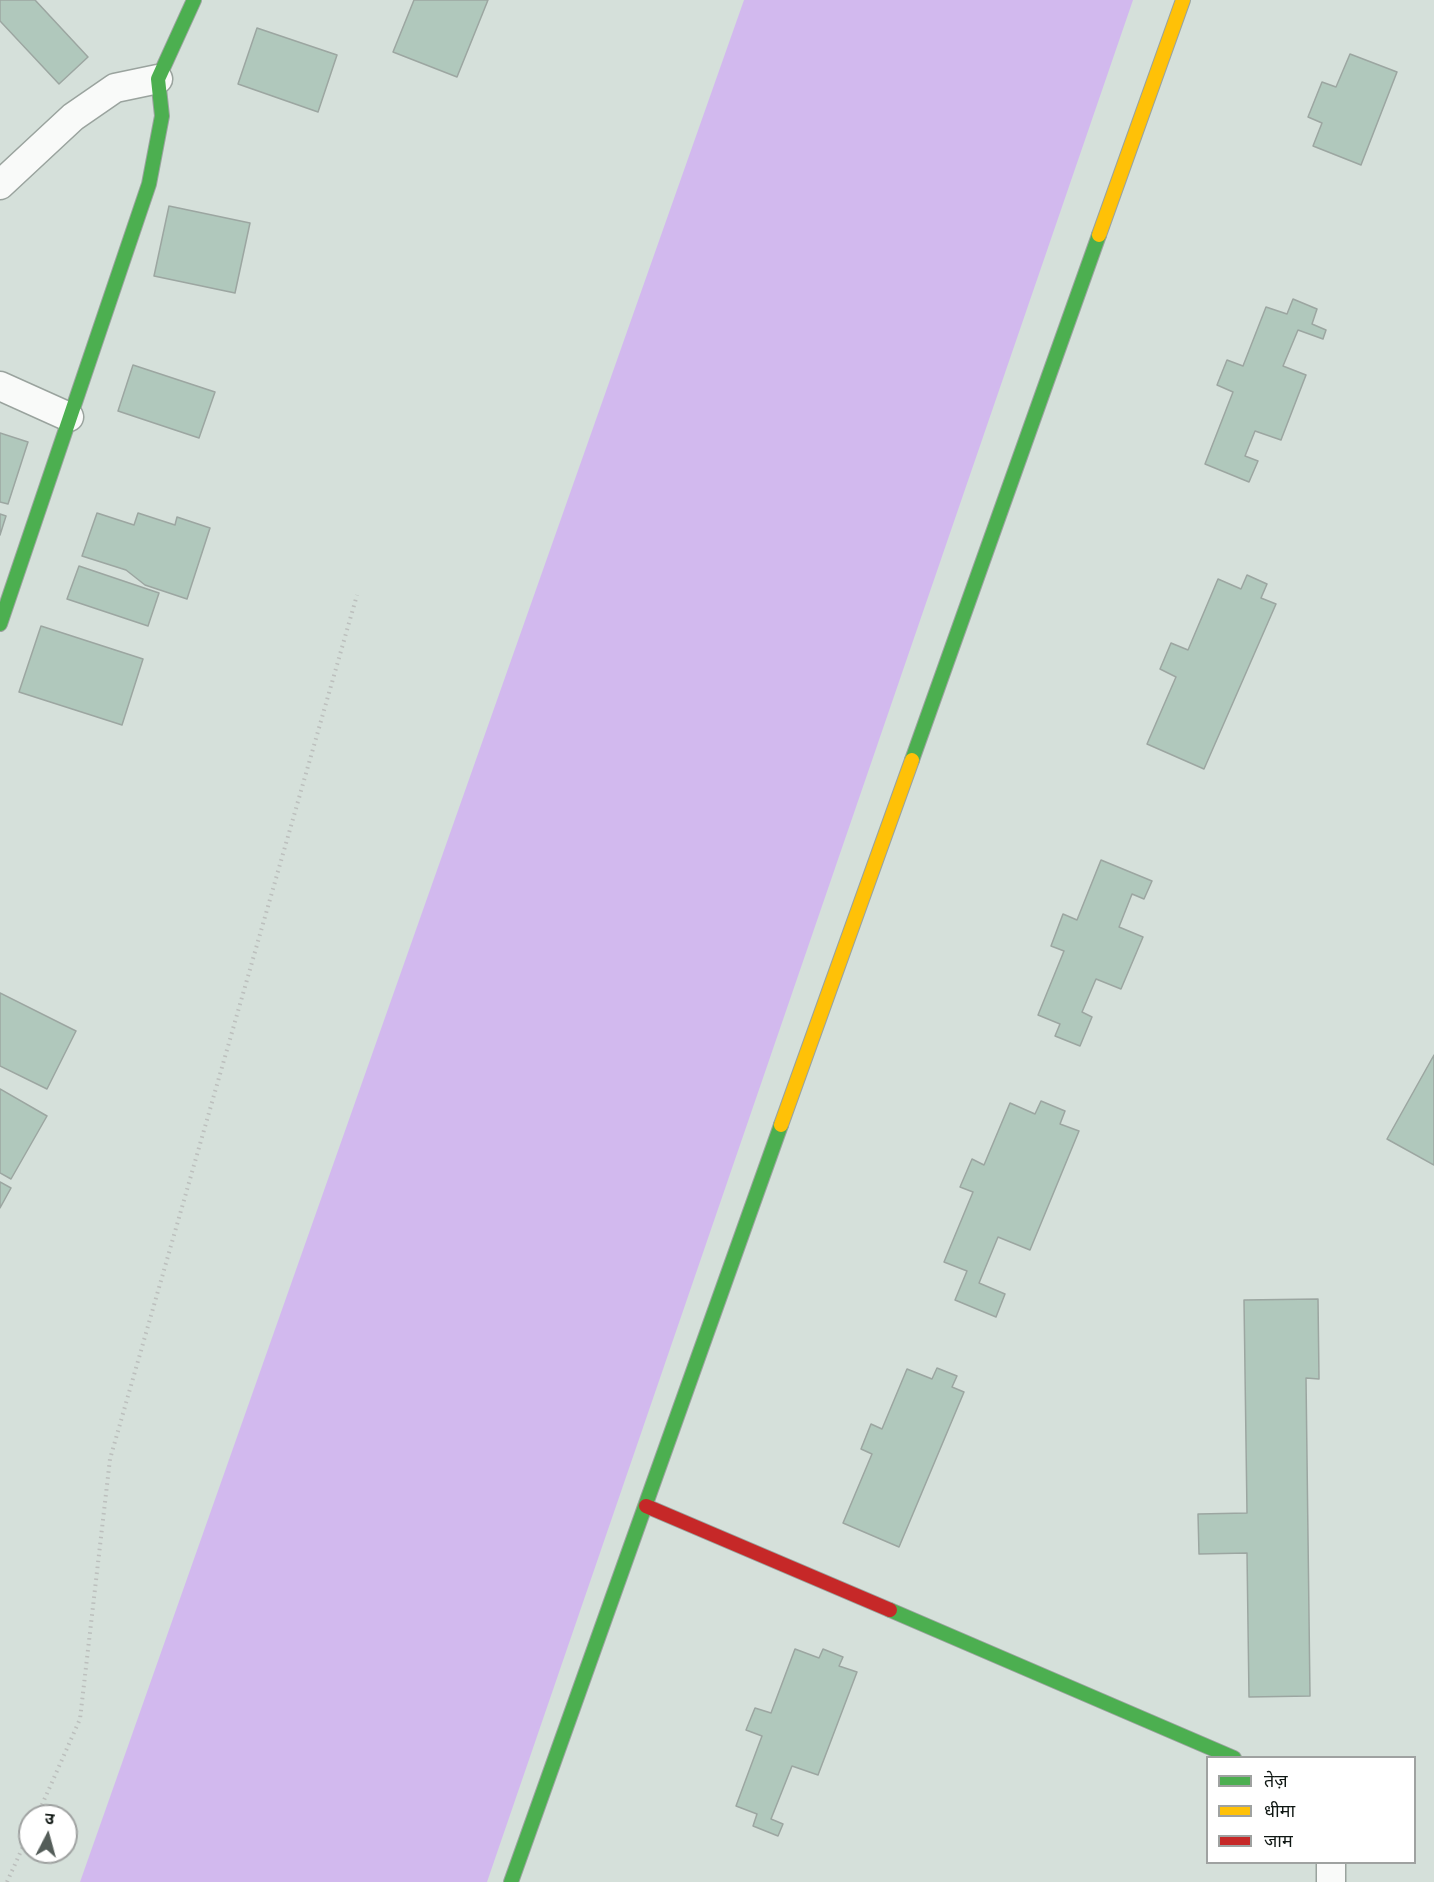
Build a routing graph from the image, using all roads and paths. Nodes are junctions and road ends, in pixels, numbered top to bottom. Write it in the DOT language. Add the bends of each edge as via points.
graph roads {
  1 [pos="194,0"];
  2 [pos="1183,0"];
  3 [pos="158,80"];
  4 [pos="0,184"];
  5 [pos="0,386"];
  6 [pos="69,417"];
  7 [pos="357,595"];
  8 [pos="0,624"];
  9 [pos="646,1506"];
  10 [pos="1229,1756"];
  11 [pos="42,1804"];
  12 [pos="18,1858"];
  13 [pos="1331,1864"];
  14 [pos="7,1882"];
  15 [pos="511,1882"];
  16 [pos="1331,1882"];
  1 -- 3 [label="street"];
  2 -- 9 [label="street"];
  3 -- 4 [label="street" via="115,88 73,117"];
  3 -- 6 [label="street" via="162,116 149,184"];
  5 -- 6 [label="street"];
  6 -- 8 [label="street"];
  7 -- 11 [label="path" via="110,1459 80,1719"];
  9 -- 10 [label="street"];
  9 -- 15 [label="street"];
  12 -- 14 [label="path"];
  13 -- 16 [label="street"];
}
